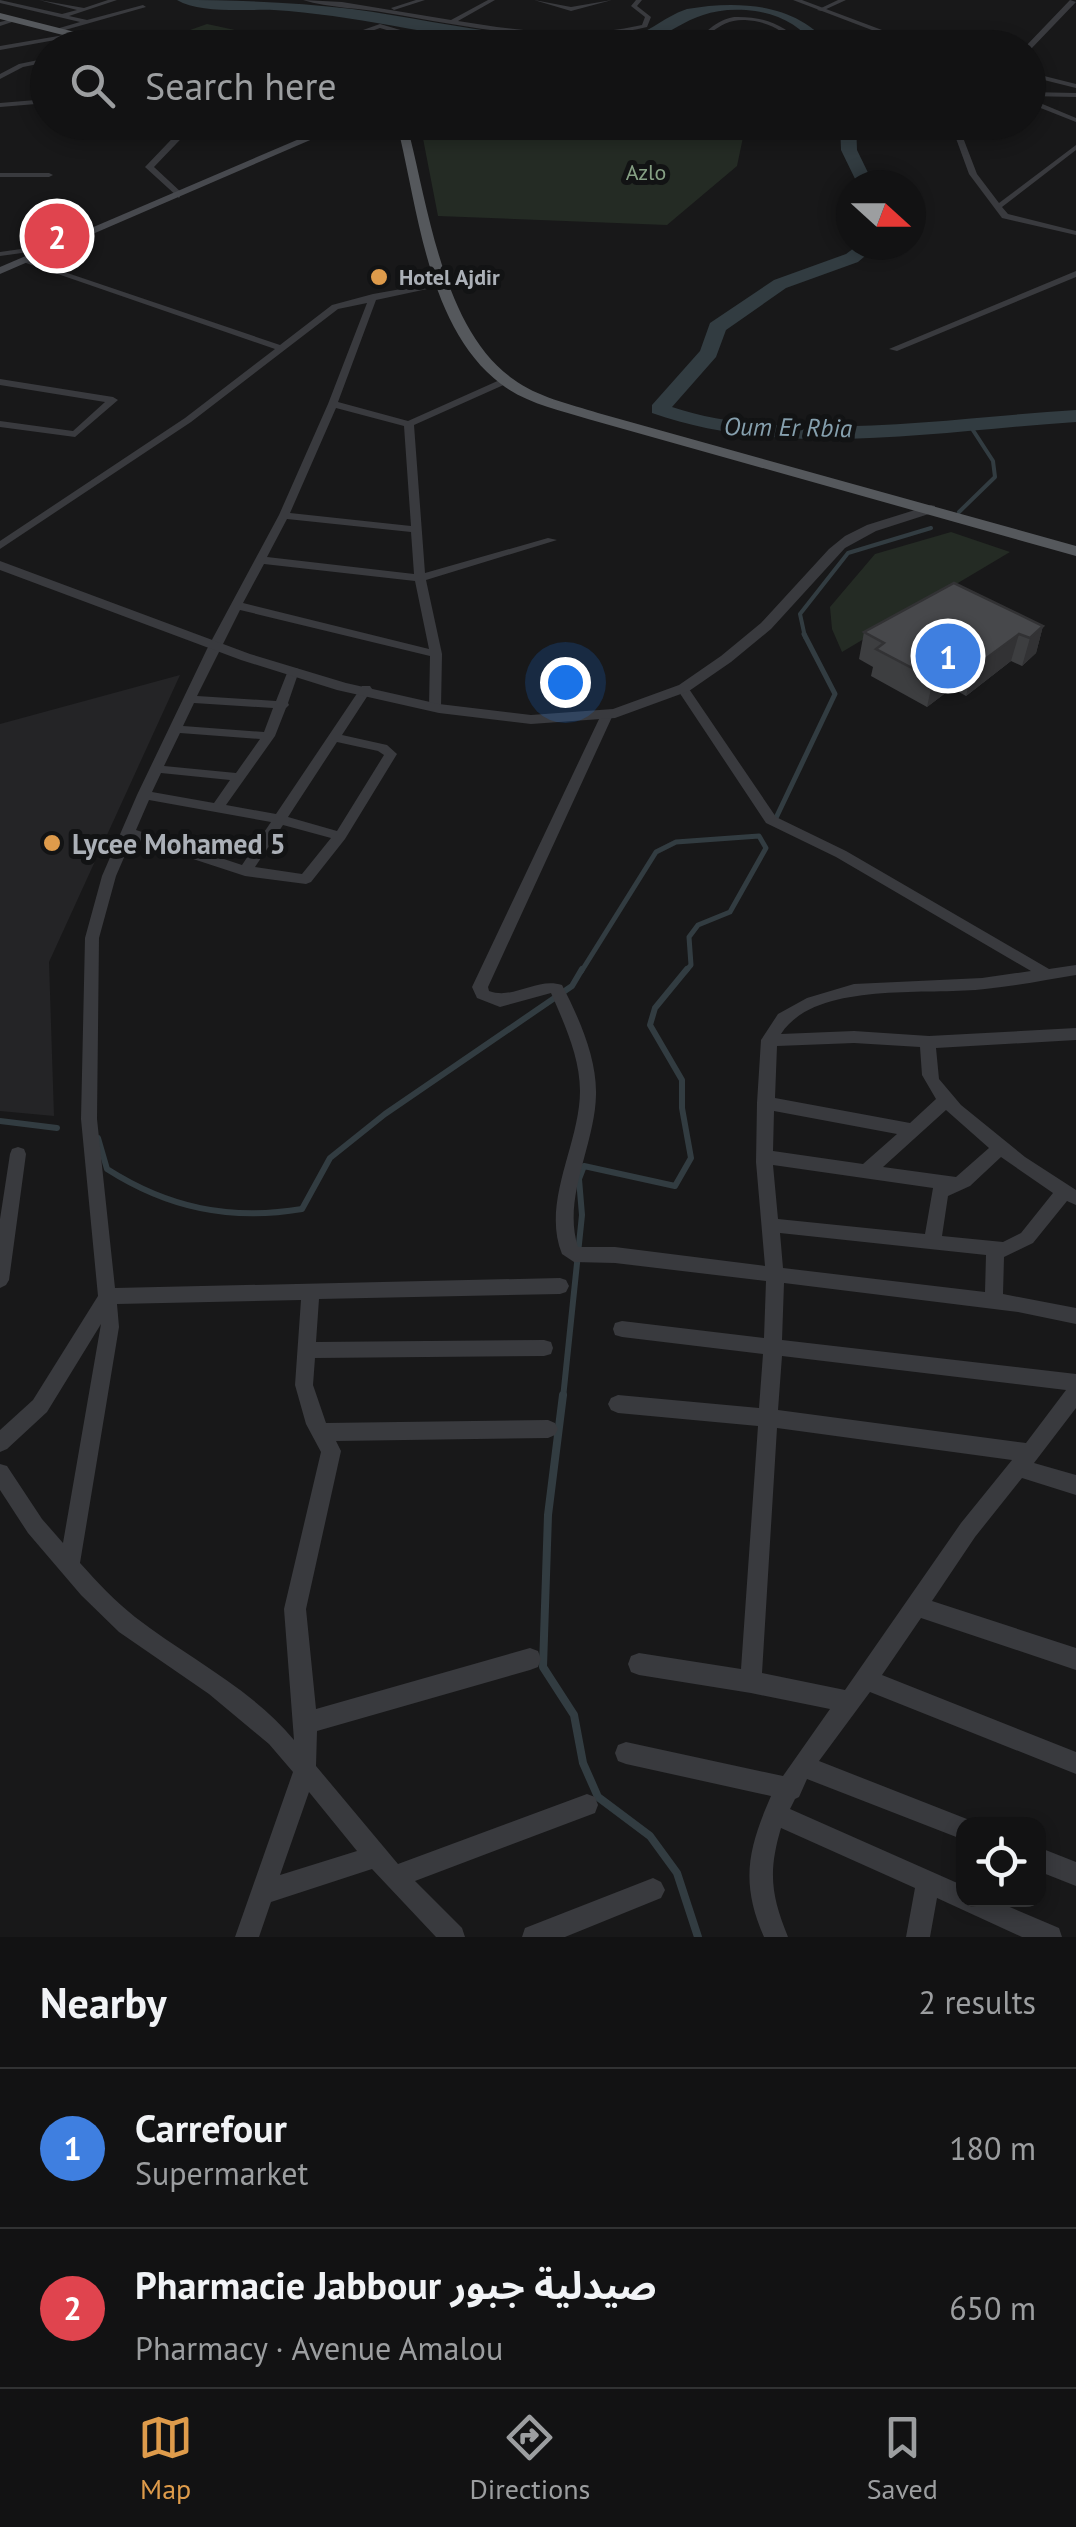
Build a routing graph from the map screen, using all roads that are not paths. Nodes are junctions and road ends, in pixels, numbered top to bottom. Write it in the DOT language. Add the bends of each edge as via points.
graph roads {
  1 [pos="32,0"];
  2 [pos="42,0"];
  3 [pos="86,0"];
  4 [pos="117,0"];
  5 [pos="154,0"];
  6 [pos="306,0"];
  7 [pos="380,0"];
  8 [pos="422,0"];
  9 [pos="492,0"];
  10 [pos="537,0"];
  11 [pos="609,0"];
  12 [pos="783,0"];
  13 [pos="796,0"];
  14 [pos="843,0"];
  15 [pos="1074,0"];
  16 [pos="0,1"];
  17 [pos="164,3"];
  18 [pos="633,3"];
  19 [pos="102,4"];
  20 [pos="16,5"];
  21 [pos="402,6"];
  22 [pos="390,9"];
  23 [pos="83,10"];
  24 [pos="820,10"];
  25 [pos="0,13"];
  26 [pos="64,16"];
  27 [pos="111,16"];
  28 [pos="15,20"];
  29 [pos="86,22"];
  30 [pos="449,23"];
  31 [pos="0,24"];
  32 [pos="36,25"];
  33 [pos="58,30"];
  34 [pos="368,30"];
  35 [pos="394,30"];
  36 [pos="442,30"];
  37 [pos="518,30"];
  38 [pos="625,30"];
  39 [pos="710,30"];
  40 [pos="786,30"];
  41 [pos="862,30"];
  42 [pos="876,30"];
  43 [pos="1045,30"];
  44 [pos="0,35"];
  45 [pos="30,43"];
  46 [pos="30,44"];
  47 [pos="2,47"];
  48 [pos="30,64"];
  49 [pos="0,77"];
  50 [pos="1046,78"];
  51 [pos="1076,86"];
  52 [pos="1076,95"];
  53 [pos="1046,96"];
  54 [pos="30,103"];
  55 [pos="0,104"];
  56 [pos="1046,105"];
  57 [pos="1076,120"];
  58 [pos="174,140"];
  59 [pos="297,140"];
  60 [pos="409,140"];
  61 [pos="960,140"];
  62 [pos="1076,147"];
  63 [pos="50,175"];
  64 [pos="0,176"];
  65 [pos="179,194"];
  66 [pos="998,207"];
  67 [pos="1076,233"];
  68 [pos="63,245"];
  69 [pos="0,254"];
  70 [pos="29,261"];
  71 [pos="0,271"];
  72 [pos="1076,274"];
  73 [pos="443,283"];
  74 [pos="373,297"];
  75 [pos="278,348"];
  76 [pos="894,349"];
  77 [pos="505,380"];
  78 [pos="0,382"];
  79 [pos="333,404"];
  80 [pos="0,424"];
  81 [pos="409,424"];
  82 [pos="932,509"];
  83 [pos="284,516"];
  84 [pos="418,530"];
  85 [pos="552,540"];
  86 [pos="0,546"];
  87 [pos="1076,551"];
  88 [pos="260,560"];
  89 [pos="0,565"];
  90 [pos="420,578"];
  91 [pos="236,605"];
  92 [pos="212,649"];
  93 [pos="436,654"];
  94 [pos="293,671"];
  95 [pos="683,689"];
  96 [pos="366,690"];
  97 [pos="190,699"];
  98 [pos="283,705"];
  99 [pos="435,707"];
  100 [pos="606,717"];
  101 [pos="176,729"];
  102 [pos="269,736"];
  103 [pos="334,736"];
  104 [pos="157,768"];
  105 [pos="239,777"];
  106 [pos="144,796"];
  107 [pos="217,808"];
  108 [pos="279,819"];
  109 [pos="128,833"];
  110 [pos="340,836"];
  111 [pos="245,871"];
  112 [pos="1076,970"];
  113 [pos="1043,971"];
  114 [pos="1076,1034"];
  115 [pos="769,1040"];
  116 [pos="929,1042"];
  117 [pos="945,1101"];
  118 [pos="765,1103"];
  119 [pos="913,1130"];
  120 [pos="1002,1146"];
  121 [pos="18,1154"];
  122 [pos="764,1157"];
  123 [pos="868,1170"];
  124 [pos="954,1184"];
  125 [pos="1070,1195"];
  126 [pos="770,1226"];
  127 [pos="932,1242"];
  128 [pos="995,1249"];
  129 [pos="775,1278"];
  130 [pos="0,1280"];
  131 [pos="560,1286"];
  132 [pos="311,1290"];
  133 [pos="108,1296"];
  134 [pos="994,1302"];
  135 [pos="1076,1316"];
  136 [pos="622,1329"];
  137 [pos="773,1346"];
  138 [pos="544,1348"];
  139 [pos="306,1350"];
  140 [pos="1075,1394"];
  141 [pos="618,1404"];
  142 [pos="768,1418"];
  143 [pos="548,1430"];
  144 [pos="322,1432"];
  145 [pos="0,1443"];
  146 [pos="1025,1461"];
  147 [pos="0,1474"];
  148 [pos="1076,1486"];
  149 [pos="70,1562"];
  150 [pos="919,1607"];
  151 [pos="530,1658"];
  152 [pos="1076,1660"];
  153 [pos="639,1664"];
  154 [pos="866,1680"];
  155 [pos="751,1682"];
  156 [pos="850,1702"];
  157 [pos="306,1724"];
  158 [pos="626,1753"];
  159 [pos="1076,1763"];
  160 [pos="804,1766"];
  161 [pos="305,1769"];
  162 [pos="791,1789"];
  163 [pos="587,1805"];
  164 [pos="776,1815"];
  165 [pos="956,1826"];
  166 [pos="377,1856"];
  167 [pos="1046,1862"];
  168 [pos="1076,1874"];
  169 [pos="394,1877"];
  170 [pos="928,1882"];
  171 [pos="653,1890"];
  172 [pos="261,1893"];
  173 [pos="956,1895"];
  174 [pos="983,1907"];
  175 [pos="247,1937"];
  176 [pos="452,1937"];
  177 [pos="534,1937"];
  178 [pos="776,1937"];
  179 [pos="918,1937"];
  180 [pos="1050,1937"];
  1 -- 20 [label="street"];
  2 -- 23 [label="street"];
  3 -- 19 [label="street"];
  4 -- 19 [label="street"];
  4 -- 27 [label="street" via="143,7"];
  5 -- 17 [label="street"];
  6 -- 22 [label="street"];
  7 -- 21 [label="street"];
  8 -- 21 [label="street"];
  9 -- 30 [label="street"];
  10 -- 11 [label="street" via="580,8"];
  12 -- 41 [label="street"];
  13 -- 24 [label="street"];
  14 -- 24 [label="street"];
  15 -- 43 [label="street"];
  16 -- 20 [label="street"];
  18 -- 38 [label="street" via="650,22"];
  19 -- 23 [label="street"];
  20 -- 25 [label="street"];
  20 -- 26 [label="street"];
  21 -- 22 [label="street"];
  22 -- 30 [label="street"];
  23 -- 26 [label="street"];
  23 -- 27 [label="street"];
  24 -- 42 [label="street"];
  25 -- 28 [label="main road"];
  26 -- 29 [label="street"];
  26 -- 32 [label="street"];
  27 -- 29 [label="street"];
  28 -- 31 [label="street"];
  28 -- 32 [label="main road"];
  29 -- 33 [label="street"];
  30 -- 36 [label="street"];
  30 -- 37 [label="street"];
  32 -- 33 [label="main road"];
  34 -- 35 [label="street"];
  39 -- 40 [label="street" via="730,21"];
  44 -- 45 [label="street"];
  46 -- 47 [label="street"];
  48 -- 49 [label="street"];
  50 -- 51 [label="street"];
  52 -- 53 [label="street"];
  54 -- 55 [label="street"];
  56 -- 57 [label="street"];
  58 -- 65 [label="street" via="149,166"];
  59 -- 65 [label="main road"];
  60 -- 73 [label="main road"];
  61 -- 66 [label="street" via="972,174"];
  62 -- 66 [label="street"];
  63 -- 64 [label="street"];
  65 -- 68 [label="main road"];
  66 -- 67 [label="street" via="1004,216"];
  68 -- 69 [label="street"];
  68 -- 70 [label="main road"];
  70 -- 71 [label="main road"];
  70 -- 75 [label="street"];
  72 -- 76 [label="street"];
  73 -- 74 [label="street"];
  73 -- 77 [label="main road" via="468,344"];
  74 -- 75 [label="street" via="335,307"];
  74 -- 79 [label="street"];
  75 -- 86 [label="street" via="188,420"];
  77 -- 81 [label="street"];
  77 -- 82 [label="main road" via="553,404"];
  78 -- 80 [label="street" via="112,400 71,434"];
  79 -- 81 [label="street"];
  79 -- 83 [label="street"];
  81 -- 84 [label="street"];
  82 -- 87 [label="main road"];
  82 -- 95 [label="street" via="842,544 741,648"];
  83 -- 84 [label="street"];
  83 -- 88 [label="street"];
  84 -- 90 [label="street"];
  85 -- 90 [label="street"];
  88 -- 90 [label="street"];
  88 -- 91 [label="street"];
  89 -- 92 [label="street"];
  90 -- 93 [label="street"];
  91 -- 92 [label="street"];
  91 -- 93 [label="street"];
  92 -- 94 [label="street"];
  92 -- 97 [label="street"];
  93 -- 99 [label="street"];
  94 -- 96 [label="street"];
  94 -- 98 [label="street"];
  95 -- 100 [label="street"];
  95 -- 113 [label="street" via="771,820"];
  96 -- 99 [label="street"];
  96 -- 103 [label="street"];
  97 -- 98 [label="street"];
  97 -- 101 [label="street"];
  98 -- 102 [label="street"];
  99 -- 100 [label="street"];
  100 -- 129 [label="street" via="480,988 500,1001 557,989 565,1008 589,1091 569,1181 566,1244 581,1254"];
  101 -- 102 [label="street"];
  101 -- 104 [label="street"];
  102 -- 105 [label="street"];
  103 -- 108 [label="street"];
  103 -- 110 [label="street" via="390,754"];
  104 -- 105 [label="street"];
  104 -- 106 [label="street"];
  105 -- 107 [label="street"];
  106 -- 107 [label="street"];
  106 -- 109 [label="street"];
  107 -- 108 [label="street"];
  108 -- 110 [label="street"];
  108 -- 111 [label="street"];
  109 -- 111 [label="street"];
  109 -- 133 [label="street" via="92,938 90,1142"];
  110 -- 111 [label="street" via="306,880"];
  112 -- 113 [label="street"];
  113 -- 115 [label="street" via="982,984 835,994 782,1018"];
  114 -- 116 [label="street"];
  115 -- 116 [label="street"];
  115 -- 118 [label="street"];
  116 -- 117 [label="street" via="933,1082"];
  117 -- 119 [label="street"];
  117 -- 120 [label="street"];
  118 -- 119 [label="street"];
  118 -- 122 [label="street"];
  119 -- 123 [label="street"];
  120 -- 124 [label="street"];
  120 -- 125 [label="street"];
  121 -- 130 [label="street"];
  122 -- 123 [label="street"];
  122 -- 126 [label="street"];
  123 -- 124 [label="street"];
  124 -- 127 [label="street" via="936,1202"];
  125 -- 128 [label="street" via="1015,1248"];
  126 -- 127 [label="street"];
  126 -- 129 [label="street"];
  127 -- 128 [label="street"];
  128 -- 134 [label="street"];
  129 -- 134 [label="street"];
  129 -- 137 [label="street"];
  131 -- 132 [label="street"];
  132 -- 133 [label="street"];
  132 -- 139 [label="street"];
  133 -- 145 [label="street" via="40,1406"];
  133 -- 149 [label="street" via="107,1356"];
  134 -- 135 [label="street"];
  136 -- 137 [label="street"];
  137 -- 140 [label="street"];
  137 -- 142 [label="street"];
  138 -- 139 [label="street"];
  139 -- 144 [label="street" via="304,1385"];
  140 -- 146 [label="street"];
  141 -- 142 [label="street"];
  142 -- 146 [label="street"];
  142 -- 155 [label="street"];
  143 -- 144 [label="street"];
  144 -- 157 [label="street" via="330,1467 295,1609"];
  146 -- 148 [label="street"];
  146 -- 150 [label="street" via="968,1530"];
  147 -- 149 [label="street"];
  149 -- 161 [label="street" via="127,1624 217,1686"];
  150 -- 152 [label="street"];
  150 -- 154 [label="street"];
  151 -- 157 [label="street"];
  153 -- 155 [label="street"];
  154 -- 156 [label="street"];
  154 -- 159 [label="street"];
  155 -- 156 [label="street"];
  156 -- 160 [label="street"];
  157 -- 161 [label="street"];
  158 -- 162 [label="street"];
  160 -- 162 [label="street"];
  160 -- 165 [label="street"];
  161 -- 166 [label="street"];
  161 -- 172 [label="street"];
  162 -- 164 [label="street"];
  163 -- 169 [label="street"];
  164 -- 170 [label="street"];
  164 -- 178 [label="street" via="758,1876"];
  166 -- 169 [label="street"];
  166 -- 172 [label="street"];
  167 -- 168 [label="street"];
  169 -- 176 [label="street"];
  170 -- 173 [label="street"];
  170 -- 179 [label="street"];
  171 -- 177 [label="street"];
  172 -- 175 [label="street"];
  174 -- 180 [label="street"];
}
